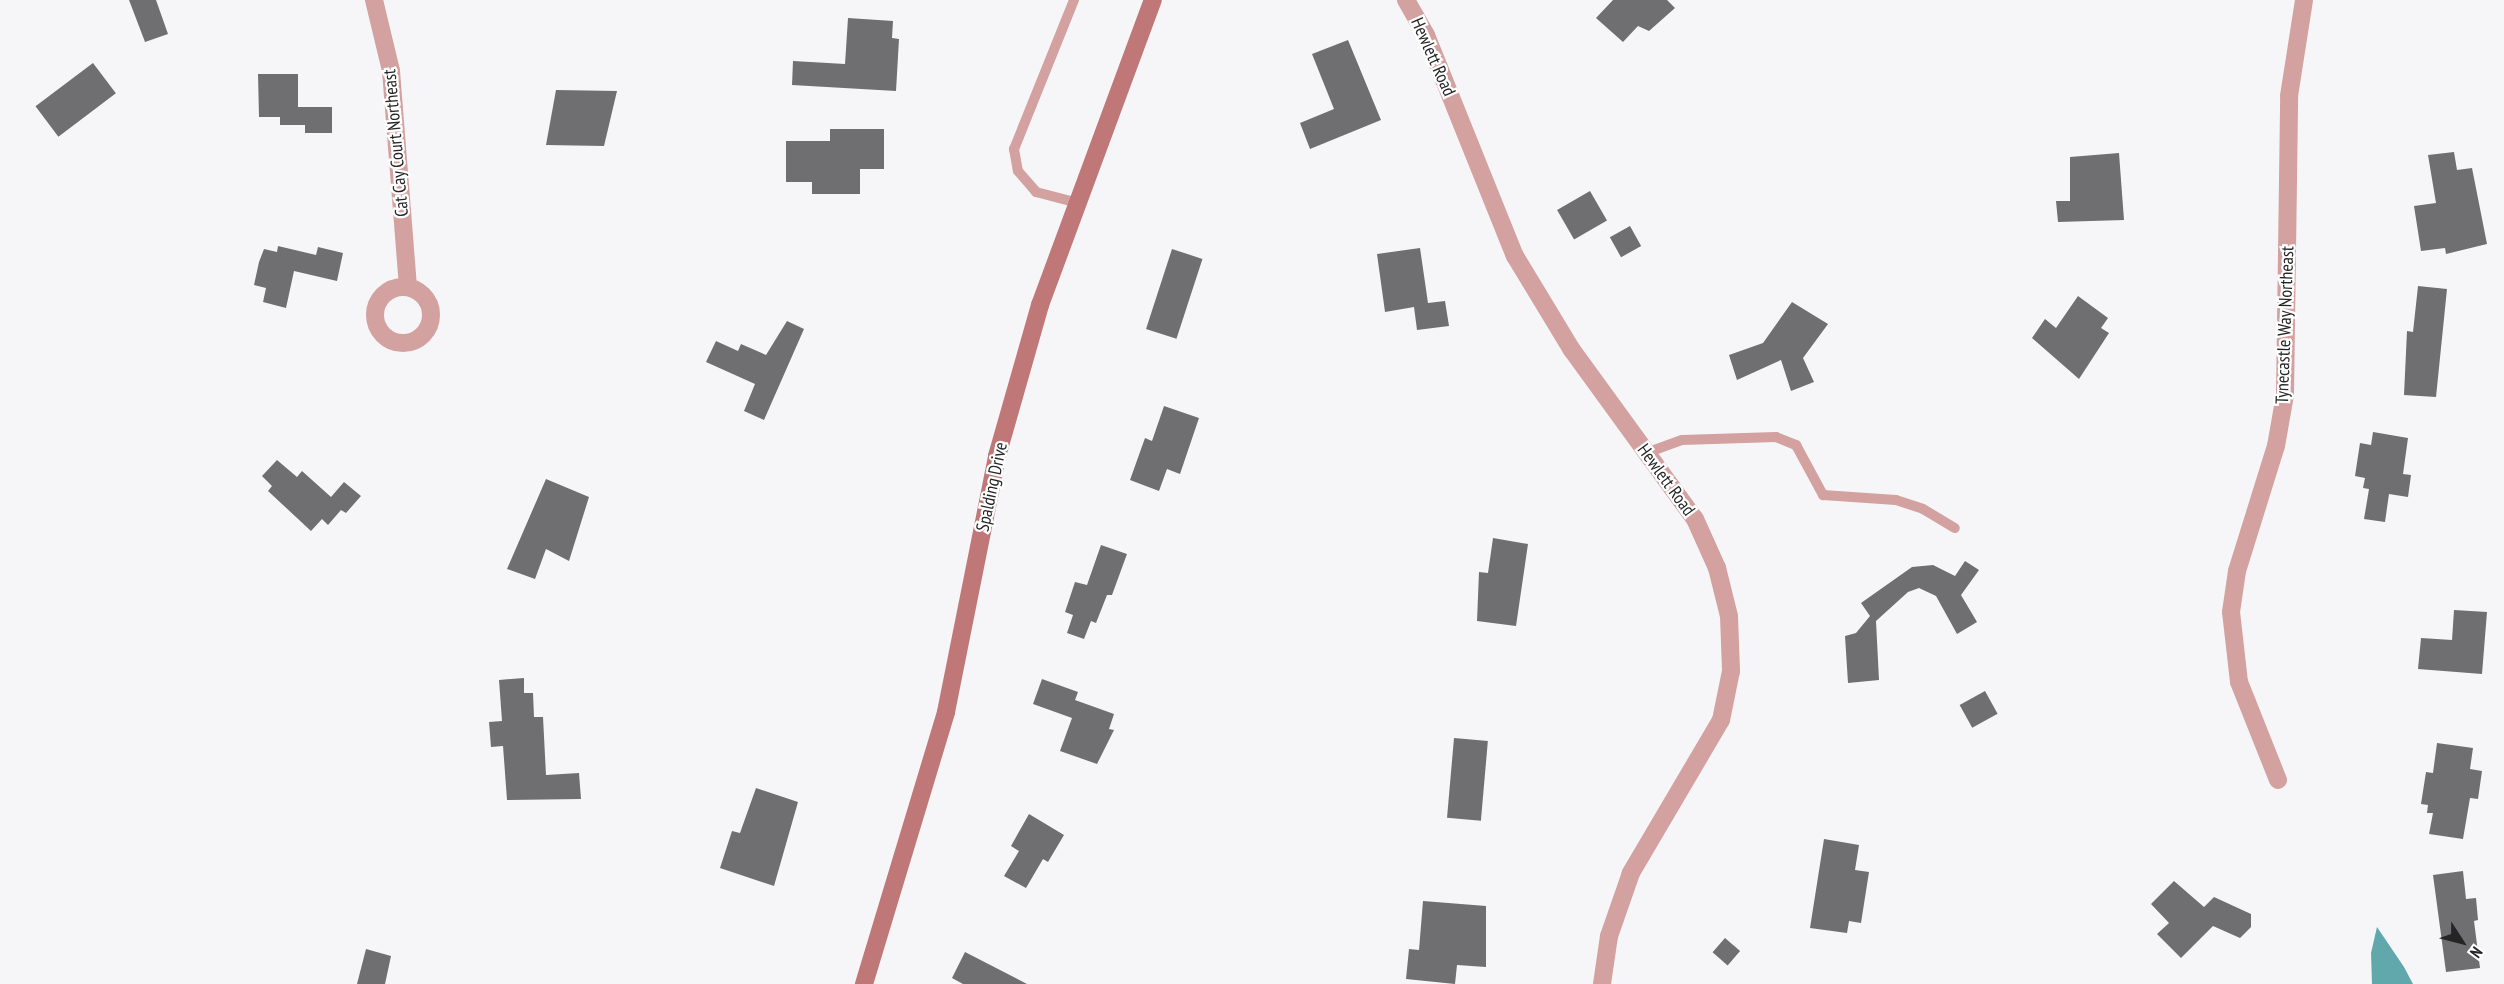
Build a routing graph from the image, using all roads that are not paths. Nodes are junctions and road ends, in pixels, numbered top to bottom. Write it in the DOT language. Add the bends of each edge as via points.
graph roads {
  1 [pos="374,0"];
  2 [pos="1074,0"];
  3 [pos="1153,0"];
  4 [pos="2304,0"];
  5 [pos="1411,1"];
  6 [pos="1078,203"];
  7 [pos="408,287"];
  8 [pos="1646,453"];
  9 [pos="1955,528"];
  10 [pos="2278,780"];
  11 [pos="864,984"];
  12 [pos="1602,984"];
  1 -- 7 [label="street, Cat Cay Court Northeast" via="391,71"];
  2 -- 6 [label="lane" via="1014,149 1018,171 1036,192"];
  3 -- 6 [label="street, Spalding Drive"];
  4 -- 10 [label="street, Tynecastle Way Northeast" via="2289,96 2285,395 2276,446 2237,571 2231,612 2239,682"];
  5 -- 8 [label="street, Hewlett Road" via="1515,256 1572,350"];
  6 -- 11 [label="street, Spalding Drive" via="1040,305 997,456 946,712"];
  8 -- 9 [label="lane" via="1682,440 1776,437 1796,445 1824,495 1896,500 1923,509"];
  8 -- 12 [label="street, Hewlett Road" via="1695,519 1717,568 1729,616 1731,671 1720,720 1707,749 1663,817 1618,903"];
}
